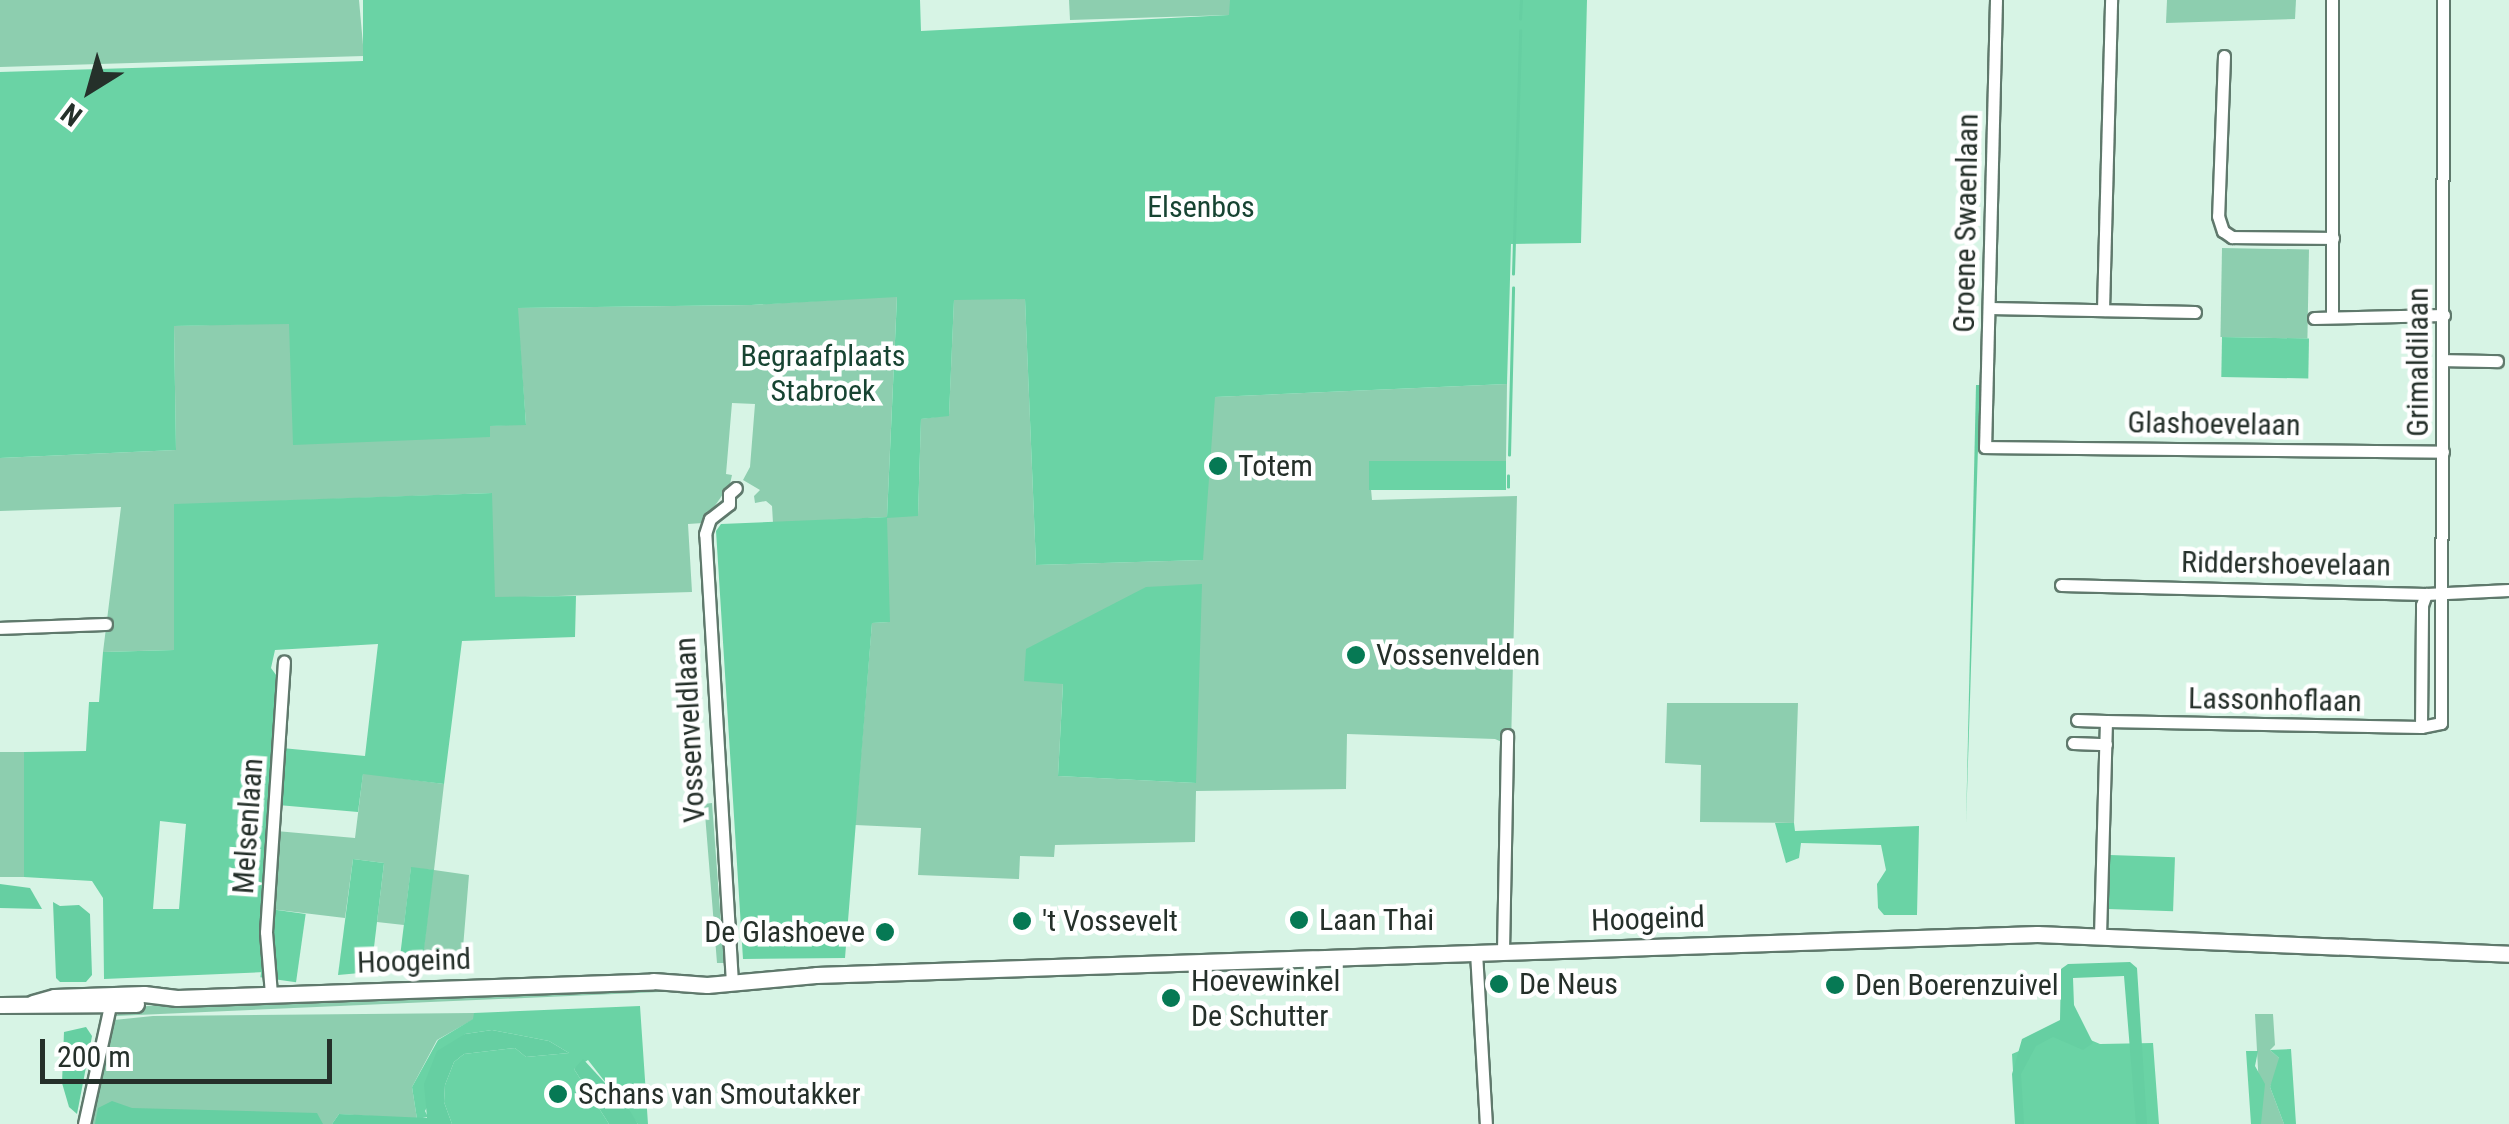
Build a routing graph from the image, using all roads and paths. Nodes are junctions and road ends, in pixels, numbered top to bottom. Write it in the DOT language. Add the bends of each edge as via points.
graph roads {
  1 [pos="1996,0"];
  2 [pos="2111,0"];
  3 [pos="2332,0"];
  4 [pos="2443,0"];
  5 [pos="2224,56"];
  6 [pos="2333,238"];
  7 [pos="1989,308"];
  8 [pos="2102,310"];
  9 [pos="2195,312"];
  10 [pos="2332,314"];
  11 [pos="2444,315"];
  12 [pos="2314,318"];
  13 [pos="2444,360"];
  14 [pos="2497,361"];
  15 [pos="1985,447"];
  16 [pos="2443,452"];
  17 [pos="736,488"];
  18 [pos="2061,585"];
  19 [pos="2444,590"];
  20 [pos="2509,590"];
  21 [pos="2426,594"];
  22 [pos="106,624"];
  23 [pos="0,628"];
  24 [pos="284,662"];
  25 [pos="2077,720"];
  26 [pos="2106,721"];
  27 [pos="2441,723"];
  28 [pos="2421,727"];
  29 [pos="1506,735"];
  30 [pos="2073,743"];
  31 [pos="2106,744"];
  32 [pos="2100,934"];
  33 [pos="1502,951"];
  34 [pos="1476,952"];
  35 [pos="2509,954"];
  36 [pos="731,978"];
  37 [pos="271,994"];
  38 [pos="112,1001"];
  39 [pos="0,1005"];
  40 [pos="84,1124"];
  41 [pos="1486,1124"];
  1 -- 7 [label="street, Groene Swaenlaan"];
  2 -- 8 [label="street"];
  3 -- 6 [label="street"];
  4 -- 11 [label="street, Grimaldilaan"];
  5 -- 6 [label="street" via="2218,216 2223,231 2232,237"];
  6 -- 10 [label="street"];
  7 -- 8 [label="street"];
  7 -- 15 [label="street, Groene Swaenlaan"];
  8 -- 9 [label="street"];
  10 -- 11 [label="street"];
  10 -- 12 [label="street"];
  11 -- 13 [label="street, Grimaldilaan"];
  13 -- 14 [label="street"];
  13 -- 16 [label="street, Grimaldilaan"];
  15 -- 16 [label="street, Glashoevelaan"];
  16 -- 19 [label="street, Grimaldilaan"];
  17 -- 36 [label="street, Vossenveldlaan" via="705,534"];
  18 -- 21 [label="street, Riddershoevelaan"];
  19 -- 20 [label="street, Riddershoevelaan"];
  19 -- 21 [label="street, Riddershoevelaan"];
  19 -- 27 [label="street, Grimaldilaan"];
  21 -- 28 [label="street"];
  22 -- 23 [label="street"];
  24 -- 37 [label="street, Melsenlaan" via="266,932"];
  25 -- 26 [label="street, Lassonhoflaan"];
  26 -- 28 [label="street, Lassonhoflaan"];
  26 -- 31 [label="street"];
  27 -- 28 [label="street, Lassonhoflaan"];
  29 -- 33 [label="street"];
  30 -- 31 [label="street"];
  31 -- 32 [label="street"];
  32 -- 33 [label="main road, Hoogeind"];
  32 -- 35 [label="main road, Hoogeind"];
  33 -- 34 [label="main road, Hoogeind"];
  34 -- 36 [label="main road, Hoogeind"];
  34 -- 41 [label="street"];
  36 -- 37 [label="main road, Hoogeind"];
  37 -- 38 [label="main road, Hoogeind"];
  38 -- 39 [label="main road, Hoogeind"];
  38 -- 40 [label="street"];
}
